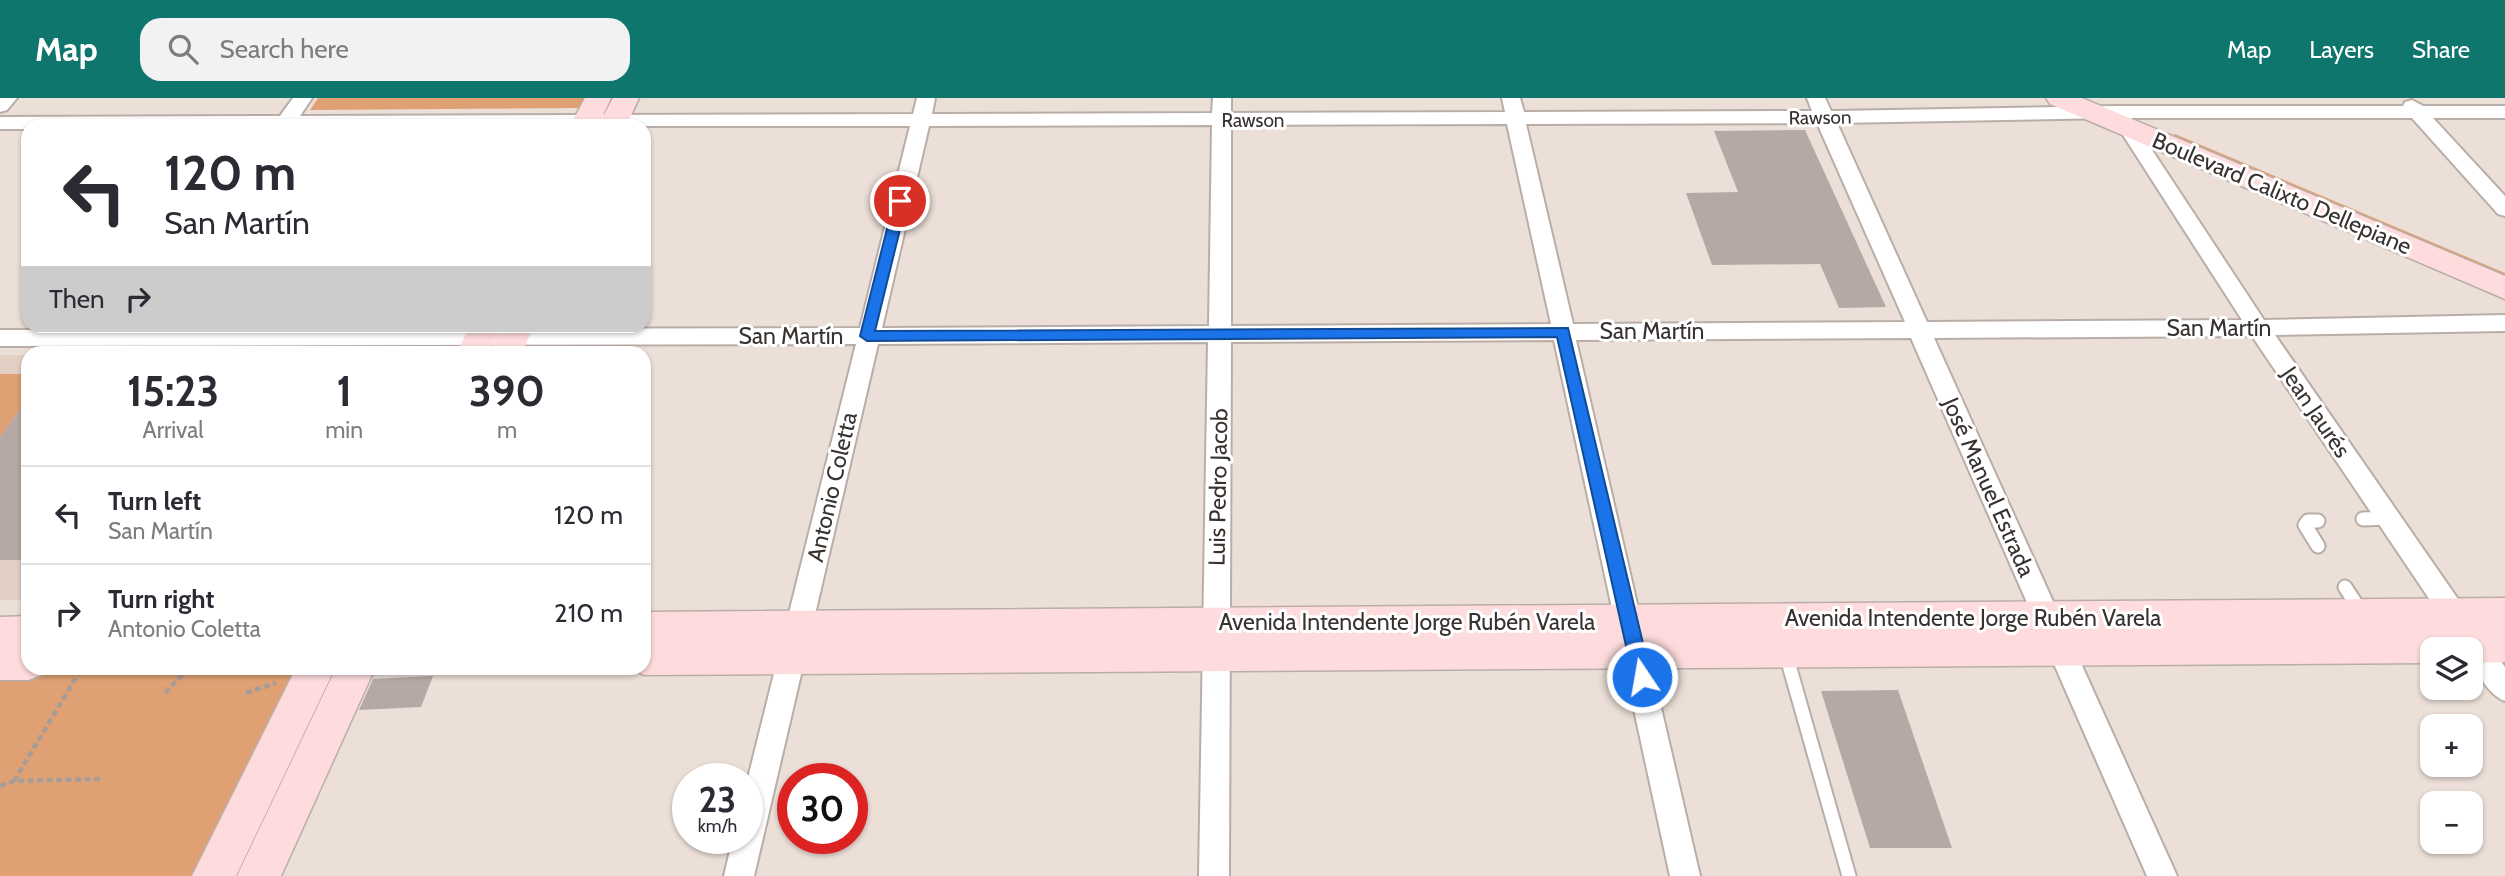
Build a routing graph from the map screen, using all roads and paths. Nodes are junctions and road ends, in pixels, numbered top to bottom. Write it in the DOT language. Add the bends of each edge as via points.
graph roads {
  1 [pos="8,98"];
  2 [pos="303,98"];
  3 [pos="926,98"];
  4 [pos="1222,98"];
  5 [pos="2059,98"];
  6 [pos="2410,105"];
  7 [pos="0,106"];
  8 [pos="1513,108"];
  9 [pos="1820,108"];
  10 [pos="2113,109"];
  11 [pos="2505,112"];
  12 [pos="603,115"];
  13 [pos="288,119"];
  14 [pos="461,119"];
  15 [pos="1222,120"];
  16 [pos="920,121"];
  17 [pos="0,123"];
  18 [pos="21,123"];
  19 [pos="2505,209"];
  20 [pos="2505,266"];
  21 [pos="2505,288"];
  22 [pos="2505,323"];
  23 [pos="2258,328"];
  24 [pos="1920,330"];
  25 [pos="1563,332"];
  26 [pos="112,333"];
  27 [pos="186,333"];
  28 [pos="1221,334"];
  29 [pos="867,336"];
  30 [pos="0,338"];
  31 [pos="495,339"];
  32 [pos="2388,518"];
  33 [pos="2363,519"];
  34 [pos="2318,521"];
  35 [pos="2318,546"];
  36 [pos="2454,614"];
  37 [pos="2505,614"];
  38 [pos="651,629"];
  39 [pos="0,632"];
  40 [pos="21,632"];
  41 [pos="2053,634"];
  42 [pos="1633,636"];
  43 [pos="1216,639"];
  44 [pos="795,642"];
  45 [pos="2490,646"];
  46 [pos="1785,651"];
  47 [pos="651,657"];
  48 [pos="0,663"];
  49 [pos="21,665"];
  50 [pos="78,675"];
  51 [pos="182,675"];
  52 [pos="297,675"];
  53 [pos="353,675"];
  54 [pos="2505,689"];
  55 [pos="165,693"];
  56 [pos="246,693"];
  57 [pos="100,779"];
  58 [pos="14,780"];
  59 [pos="0,786"];
  60 [pos="214,876"];
  61 [pos="259,876"];
  62 [pos="739,876"];
  63 [pos="1214,876"];
  64 [pos="1685,876"];
  65 [pos="1849,876"];
  66 [pos="2162,876"];
  1 -- 7 [label="street"];
  2 -- 13 [label="street"];
  3 -- 16 [label="street, Antonio Coletta"];
  4 -- 15 [label="street, Luis Pedro Jacob"];
  5 -- 10 [label="main road, Boulevard Calixto Dellepiane"];
  6 -- 10 [label="street, Rawson"];
  6 -- 11 [label="street, Rawson"];
  6 -- 19 [label="street"];
  8 -- 9 [label="street, Rawson"];
  8 -- 15 [label="street, Rawson"];
  8 -- 25 [label="street"];
  9 -- 10 [label="street, Rawson"];
  9 -- 24 [label="street, José Manuel Estrada"];
  10 -- 20 [label="main road, Boulevard Calixto Dellepiane"];
  10 -- 21 [label="main road, Boulevard Calixto Dellepiane"];
  10 -- 23 [label="street, Jean Jaurés"];
  12 -- 14 [label="street, Rawson"];
  12 -- 16 [label="street, Rawson"];
  15 -- 16 [label="street, Rawson"];
  15 -- 28 [label="street, Luis Pedro Jacob"];
  16 -- 29 [label="street, Antonio Coletta"];
  17 -- 18 [label="street, Rawson"];
  22 -- 23 [label="street, San Martín"];
  23 -- 24 [label="street, San Martín"];
  23 -- 32 [label="street, Jean Jaurés"];
  24 -- 25 [label="street, San Martín"];
  24 -- 41 [label="street, José Manuel Estrada"];
  25 -- 28 [label="street, San Martín"];
  25 -- 42 [label="street"];
  26 -- 30 [label="street, San Martín"];
  27 -- 31 [label="street, San Martín"];
  28 -- 29 [label="street, San Martín"];
  28 -- 43 [label="street, Luis Pedro Jacob"];
  29 -- 31 [label="street, San Martín"];
  29 -- 44 [label="street, Antonio Coletta"];
  32 -- 33 [label="lane"];
  32 -- 36 [label="street, Jean Jaurés"];
  34 -- 35 [label="lane" via="2305,525"];
  36 -- 37 [label="main road, Avenida Intendente Jorge Rubén Varela"];
  36 -- 41 [label="main road, Avenida Intendente Jorge Rubén Varela" via="2354,601"];
  36 -- 45 [label="street, Jean Jaurés"];
  38 -- 44 [label="main road, Avenida Intendente Jorge Rubén Varela"];
  39 -- 40 [label="main road"];
  41 -- 42 [label="main road, Avenida Intendente Jorge Rubén Varela"];
  41 -- 45 [label="main road, Avenida Intendente Jorge Rubén Varela"];
  41 -- 46 [label="main road, Avenida Intendente Jorge Rubén Varela"];
  41 -- 66 [label="street, José Manuel Estrada"];
  42 -- 43 [label="main road, Avenida Intendente Jorge Rubén Varela"];
  42 -- 46 [label="main road, Avenida Intendente Jorge Rubén Varela"];
  42 -- 64 [label="street"];
  43 -- 44 [label="main road, Avenida Intendente Jorge Rubén Varela"];
  43 -- 63 [label="street, Luis Pedro Jacob"];
  44 -- 47 [label="main road, Avenida Intendente Jorge Rubén Varela"];
  44 -- 62 [label="street, Antonio Coletta"];
  45 -- 54 [label="street, Jean Jaurés"];
  46 -- 65 [label="lane"];
  48 -- 49 [label="main road"];
  50 -- 58 [label="path"];
  51 -- 55 [label="path"];
  52 -- 56 [label="path"];
  52 -- 60 [label="main road"];
  53 -- 61 [label="main road"];
  57 -- 58 [label="path"];
  58 -- 59 [label="path"];
}
